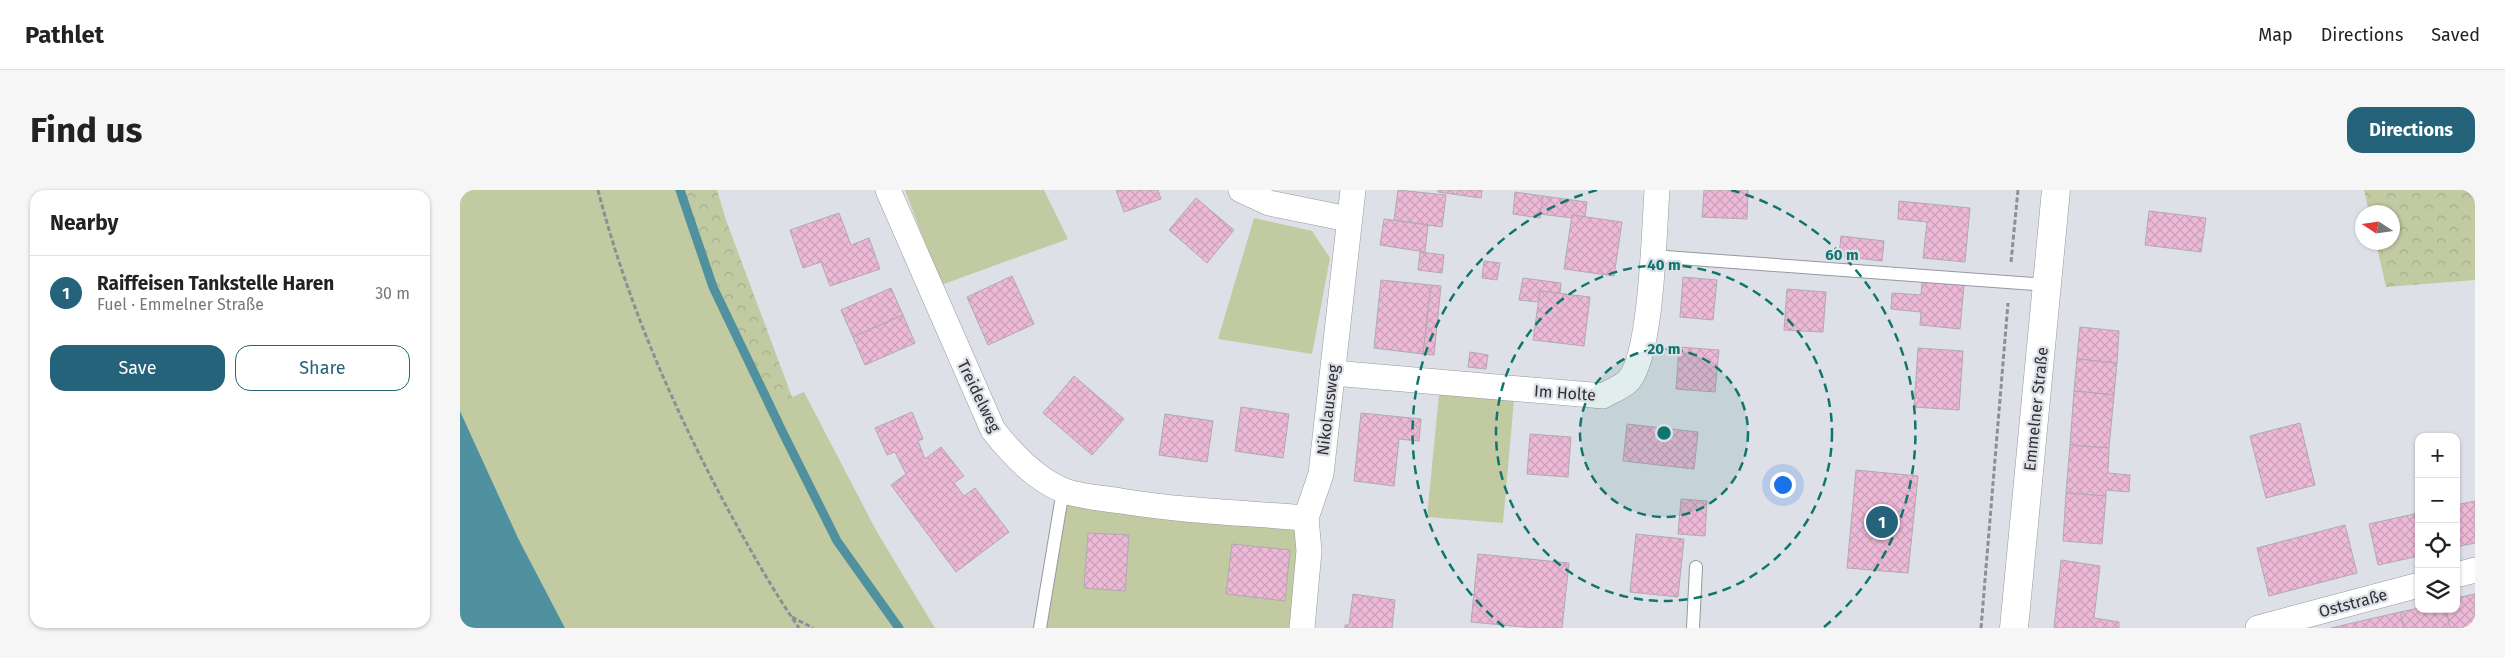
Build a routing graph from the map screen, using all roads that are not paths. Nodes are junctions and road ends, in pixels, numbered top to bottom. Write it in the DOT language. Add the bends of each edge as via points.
graph roads {
  1 [pos="888,190"];
  2 [pos="1241,190"];
  3 [pos="1353,190"];
  4 [pos="1657,190"];
  5 [pos="2056,190"];
  6 [pos="1348,219"];
  7 [pos="1652,256"];
  8 [pos="2048,285"];
  9 [pos="1333,373"];
  10 [pos="1063,490"];
  11 [pos="1306,518"];
  12 [pos="1696,567"];
  13 [pos="2475,570"];
  14 [pos="2460,574"];
  15 [pos="2415,586"];
  16 [pos="1040,628"];
  17 [pos="1302,628"];
  18 [pos="1693,628"];
  19 [pos="2014,628"];
  20 [pos="2258,628"];
  1 -- 10 [label="street, Treidelweg" via="993,430 1012,454"];
  2 -- 6 [label="street" via="1269,203"];
  3 -- 6 [label="street, Nikolausweg"];
  4 -- 7 [label="street, Im Holte"];
  5 -- 8 [label="street, Emmelner Straße"];
  6 -- 9 [label="street, Nikolausweg"];
  7 -- 8 [label="lane"];
  7 -- 9 [label="street, Im Holte" via="1645,339 1638,365 1628,381 1603,396"];
  8 -- 19 [label="street, Emmelner Straße"];
  9 -- 11 [label="street, Nikolausweg" via="1321,474"];
  10 -- 11 [label="street, Treidelweg" via="1146,505"];
  10 -- 16 [label="lane"];
  11 -- 17 [label="street, Nikolausweg" via="1310,551"];
  12 -- 18 [label="lane"];
  13 -- 14 [label="street"];
  15 -- 20 [label="street, Oststraße"];
}
